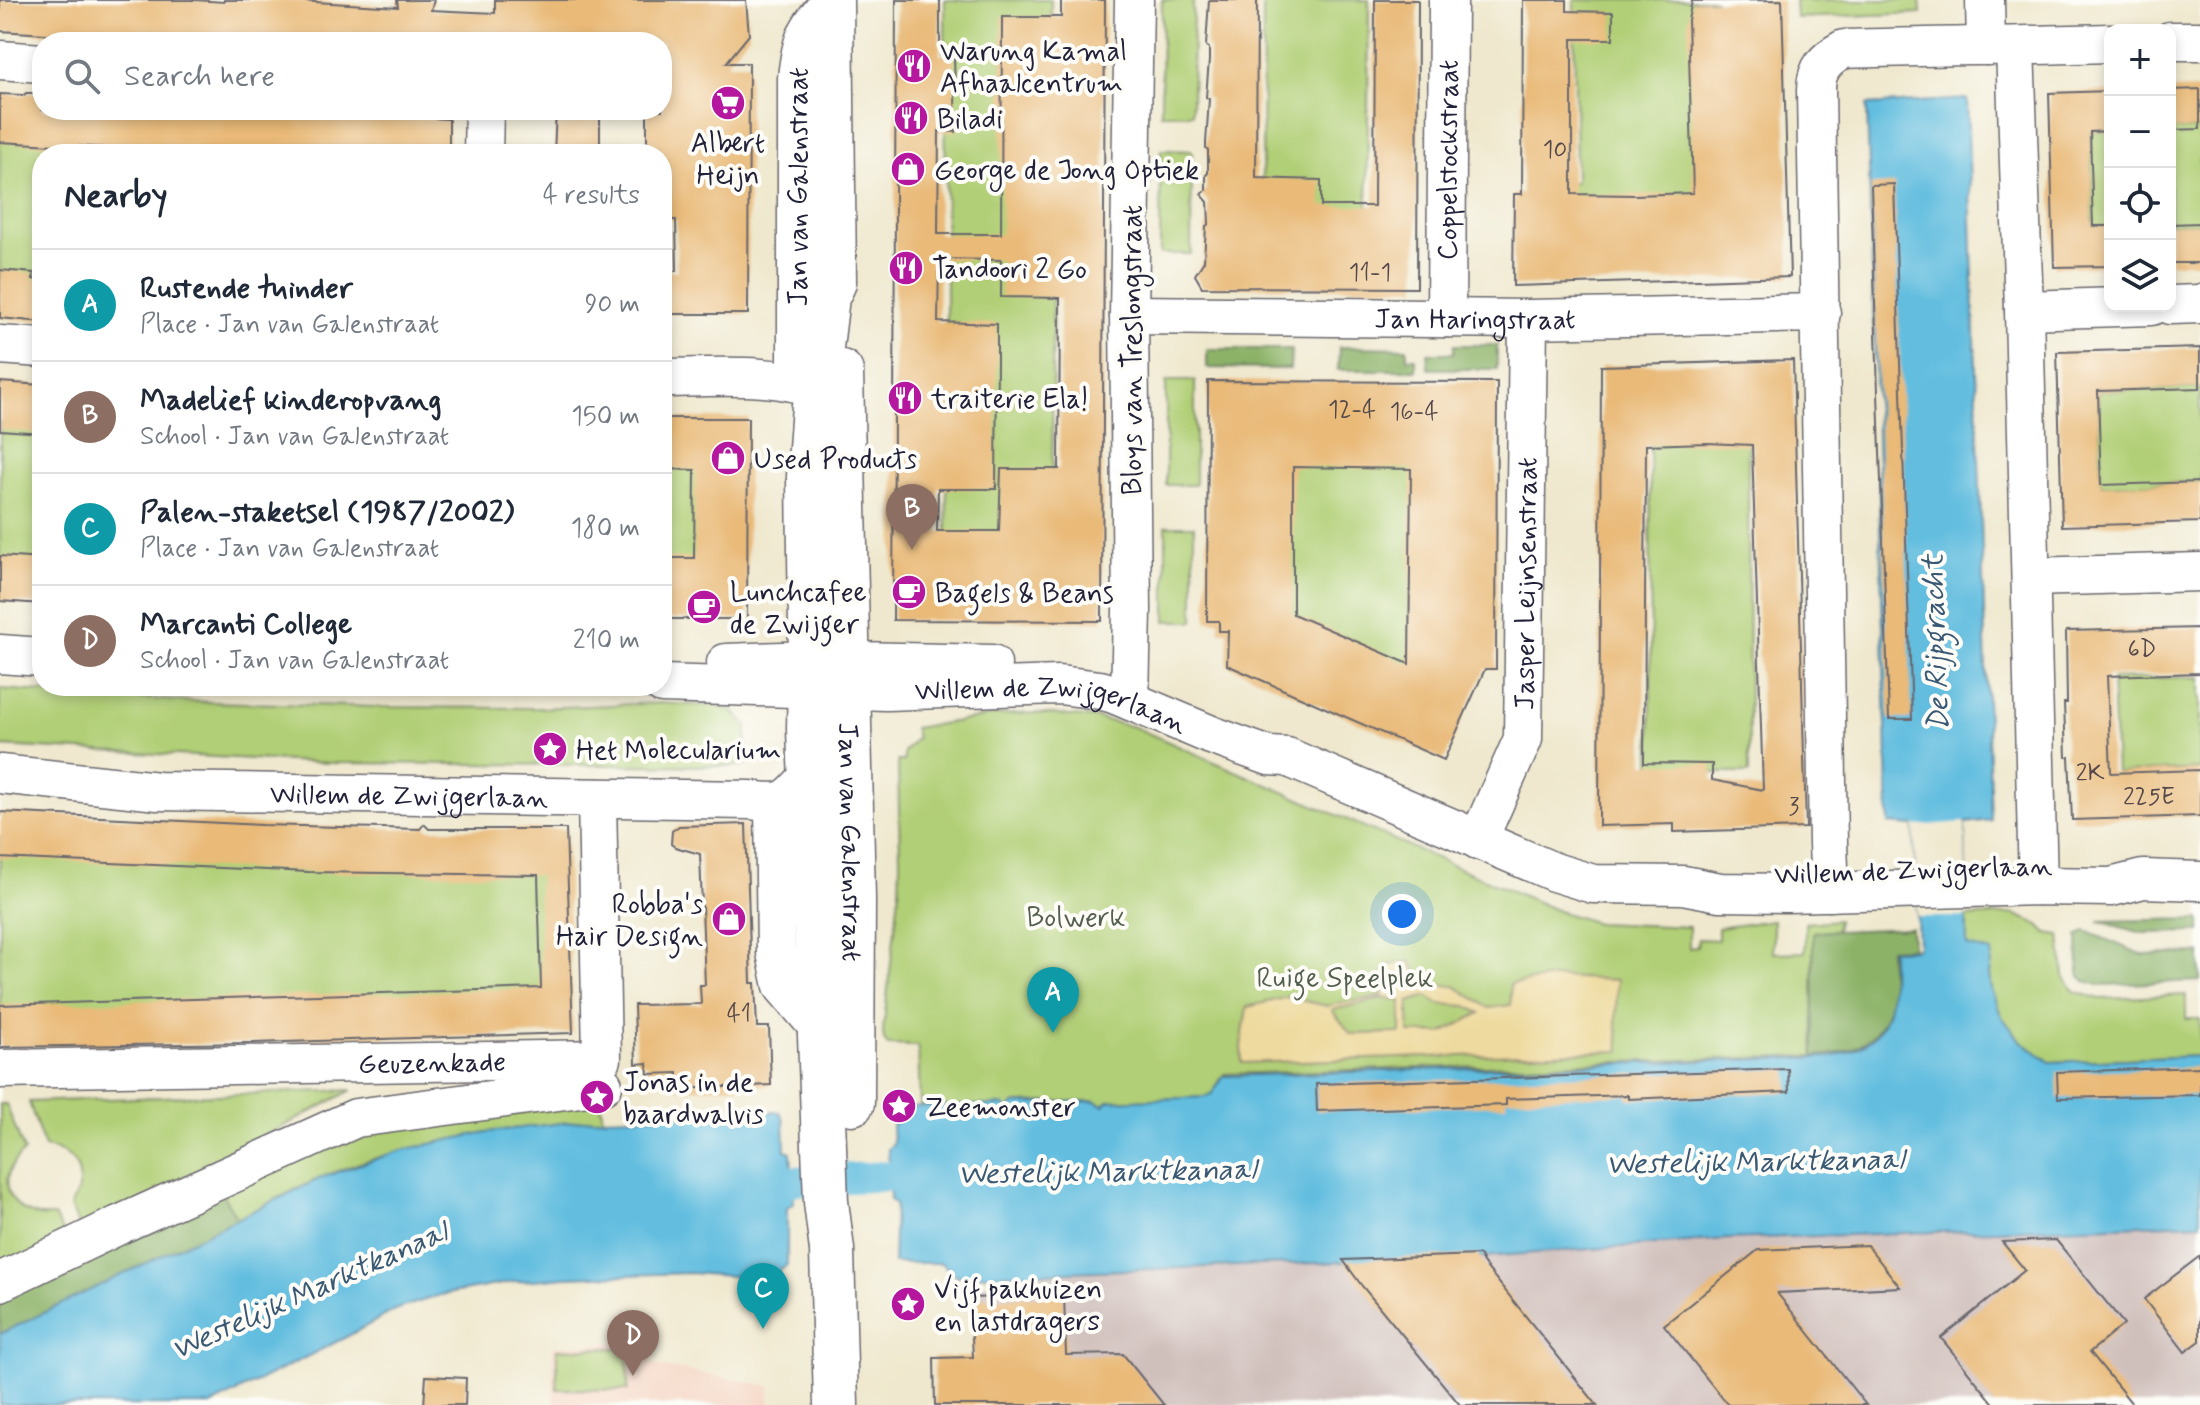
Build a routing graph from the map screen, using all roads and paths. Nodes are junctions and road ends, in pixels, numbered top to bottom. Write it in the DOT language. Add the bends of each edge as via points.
graph roads {
  1 [pos="831,0"];
  2 [pos="1134,0"];
  3 [pos="1448,0"];
  4 [pos="1985,0"];
  5 [pos="2176,41"];
  6 [pos="2200,41"];
  7 [pos="2104,43"];
  8 [pos="2000,46"];
  9 [pos="0,60"];
  10 [pos="32,62"];
  11 [pos="484,120"];
  12 [pos="483,144"];
  13 [pos="2200,304"];
  14 [pos="2176,305"];
  15 [pos="2104,307"];
  16 [pos="2024,310"];
  17 [pos="1821,313"];
  18 [pos="1129,315"];
  19 [pos="1446,318"];
  20 [pos="1528,319"];
  21 [pos="0,345"];
  22 [pos="32,347"];
  23 [pos="672,378"];
  24 [pos="819,398"];
  25 [pos="2200,572"];
  26 [pos="2031,577"];
  27 [pos="0,654"];
  28 [pos="32,656"];
  29 [pos="672,664"];
  30 [pos="829,675"];
  31 [pos="672,683"];
  32 [pos="1130,687"];
  33 [pos="0,774"];
  34 [pos="809,776"];
  35 [pos="597,798"];
  36 [pos="774,804"];
  37 [pos="1478,840"];
  38 [pos="2038,875"];
  39 [pos="1830,881"];
  40 [pos="2200,881"];
  41 [pos="821,1030"];
  42 [pos="0,1069"];
  43 [pos="603,1072"];
  44 [pos="839,1151"];
  45 [pos="841,1201"];
  46 [pos="0,1282"];
  47 [pos="836,1405"];
  48 [pos="858,1405"];
  1 -- 24 [label="main road, Jan van Galenstraat" via="834,282 841,290"];
  1 -- 24 [label="street, Jan van Galenstraat" via="810,25 797,78"];
  2 -- 18 [label="street, Bloys van Treslongstraat"];
  3 -- 19 [label="street, Coppelstockstraat"];
  4 -- 8 [label="street"];
  5 -- 6 [label="street"];
  7 -- 8 [label="street"];
  8 -- 16 [label="street"];
  8 -- 17 [label="street" via="1844,49 1819,68"];
  9 -- 10 [label="street"];
  11 -- 12 [label="street"];
  13 -- 14 [label="street"];
  15 -- 16 [label="street"];
  16 -- 26 [label="street"];
  17 -- 20 [label="street, Jan Haringstraat"];
  17 -- 39 [label="street"];
  18 -- 19 [label="street, Jan Haringstraat"];
  18 -- 32 [label="street, Bloys van Treslongstraat"];
  19 -- 20 [label="street, Jan Haringstraat"];
  20 -- 37 [label="street, Jasper Leijnsenstraat" via="1523,739"];
  21 -- 22 [label="street"];
  23 -- 24 [label="street" via="775,378"];
  24 -- 30 [label="main road, Jan van Galenstraat"];
  25 -- 26 [label="street"];
  26 -- 38 [label="street"];
  27 -- 28 [label="street"];
  29 -- 30 [label="street, Willem de Zwijgerlaan"];
  30 -- 31 [label="street, Willem de Zwijgerlaan"];
  30 -- 32 [label="street, Willem de Zwijgerlaan" via="1100,690"];
  30 -- 34 [label="main road, Jan van Galenstraat"];
  30 -- 44 [label="main road, Jan van Galenstraat" via="853,899 852,1075"];
  32 -- 37 [label="street, Willem de Zwijgerlaan" via="1201,704 1276,741 1287,757"];
  33 -- 35 [label="street, Willem de Zwijgerlaan" via="158,791"];
  34 -- 36 [label="street" via="789,798"];
  34 -- 41 [label="main road, Jan van Galenstraat"];
  35 -- 36 [label="street, Willem de Zwijgerlaan"];
  35 -- 43 [label="street"];
  36 -- 41 [label="street" via="776,953 783,986"];
  37 -- 39 [label="street, Willem de Zwijgerlaan" via="1584,882 1683,885 1720,892"];
  38 -- 39 [label="street, Willem de Zwijgerlaan"];
  38 -- 40 [label="street, Willem de Zwijgerlaan" via="2112,866 2143,879"];
  41 -- 44 [label="main road, Jan van Galenstraat"];
  42 -- 43 [label="street, Geuzenkade"];
  43 -- 46 [label="street, Geuzenkade" via="356,1118"];
  44 -- 45 [label="main road, Jan van Galenstraat"];
  45 -- 47 [label="main road, Jan van Galenstraat" via="832,1250"];
  45 -- 48 [label="main road, Jan van Galenstraat" via="854,1246"];
}
